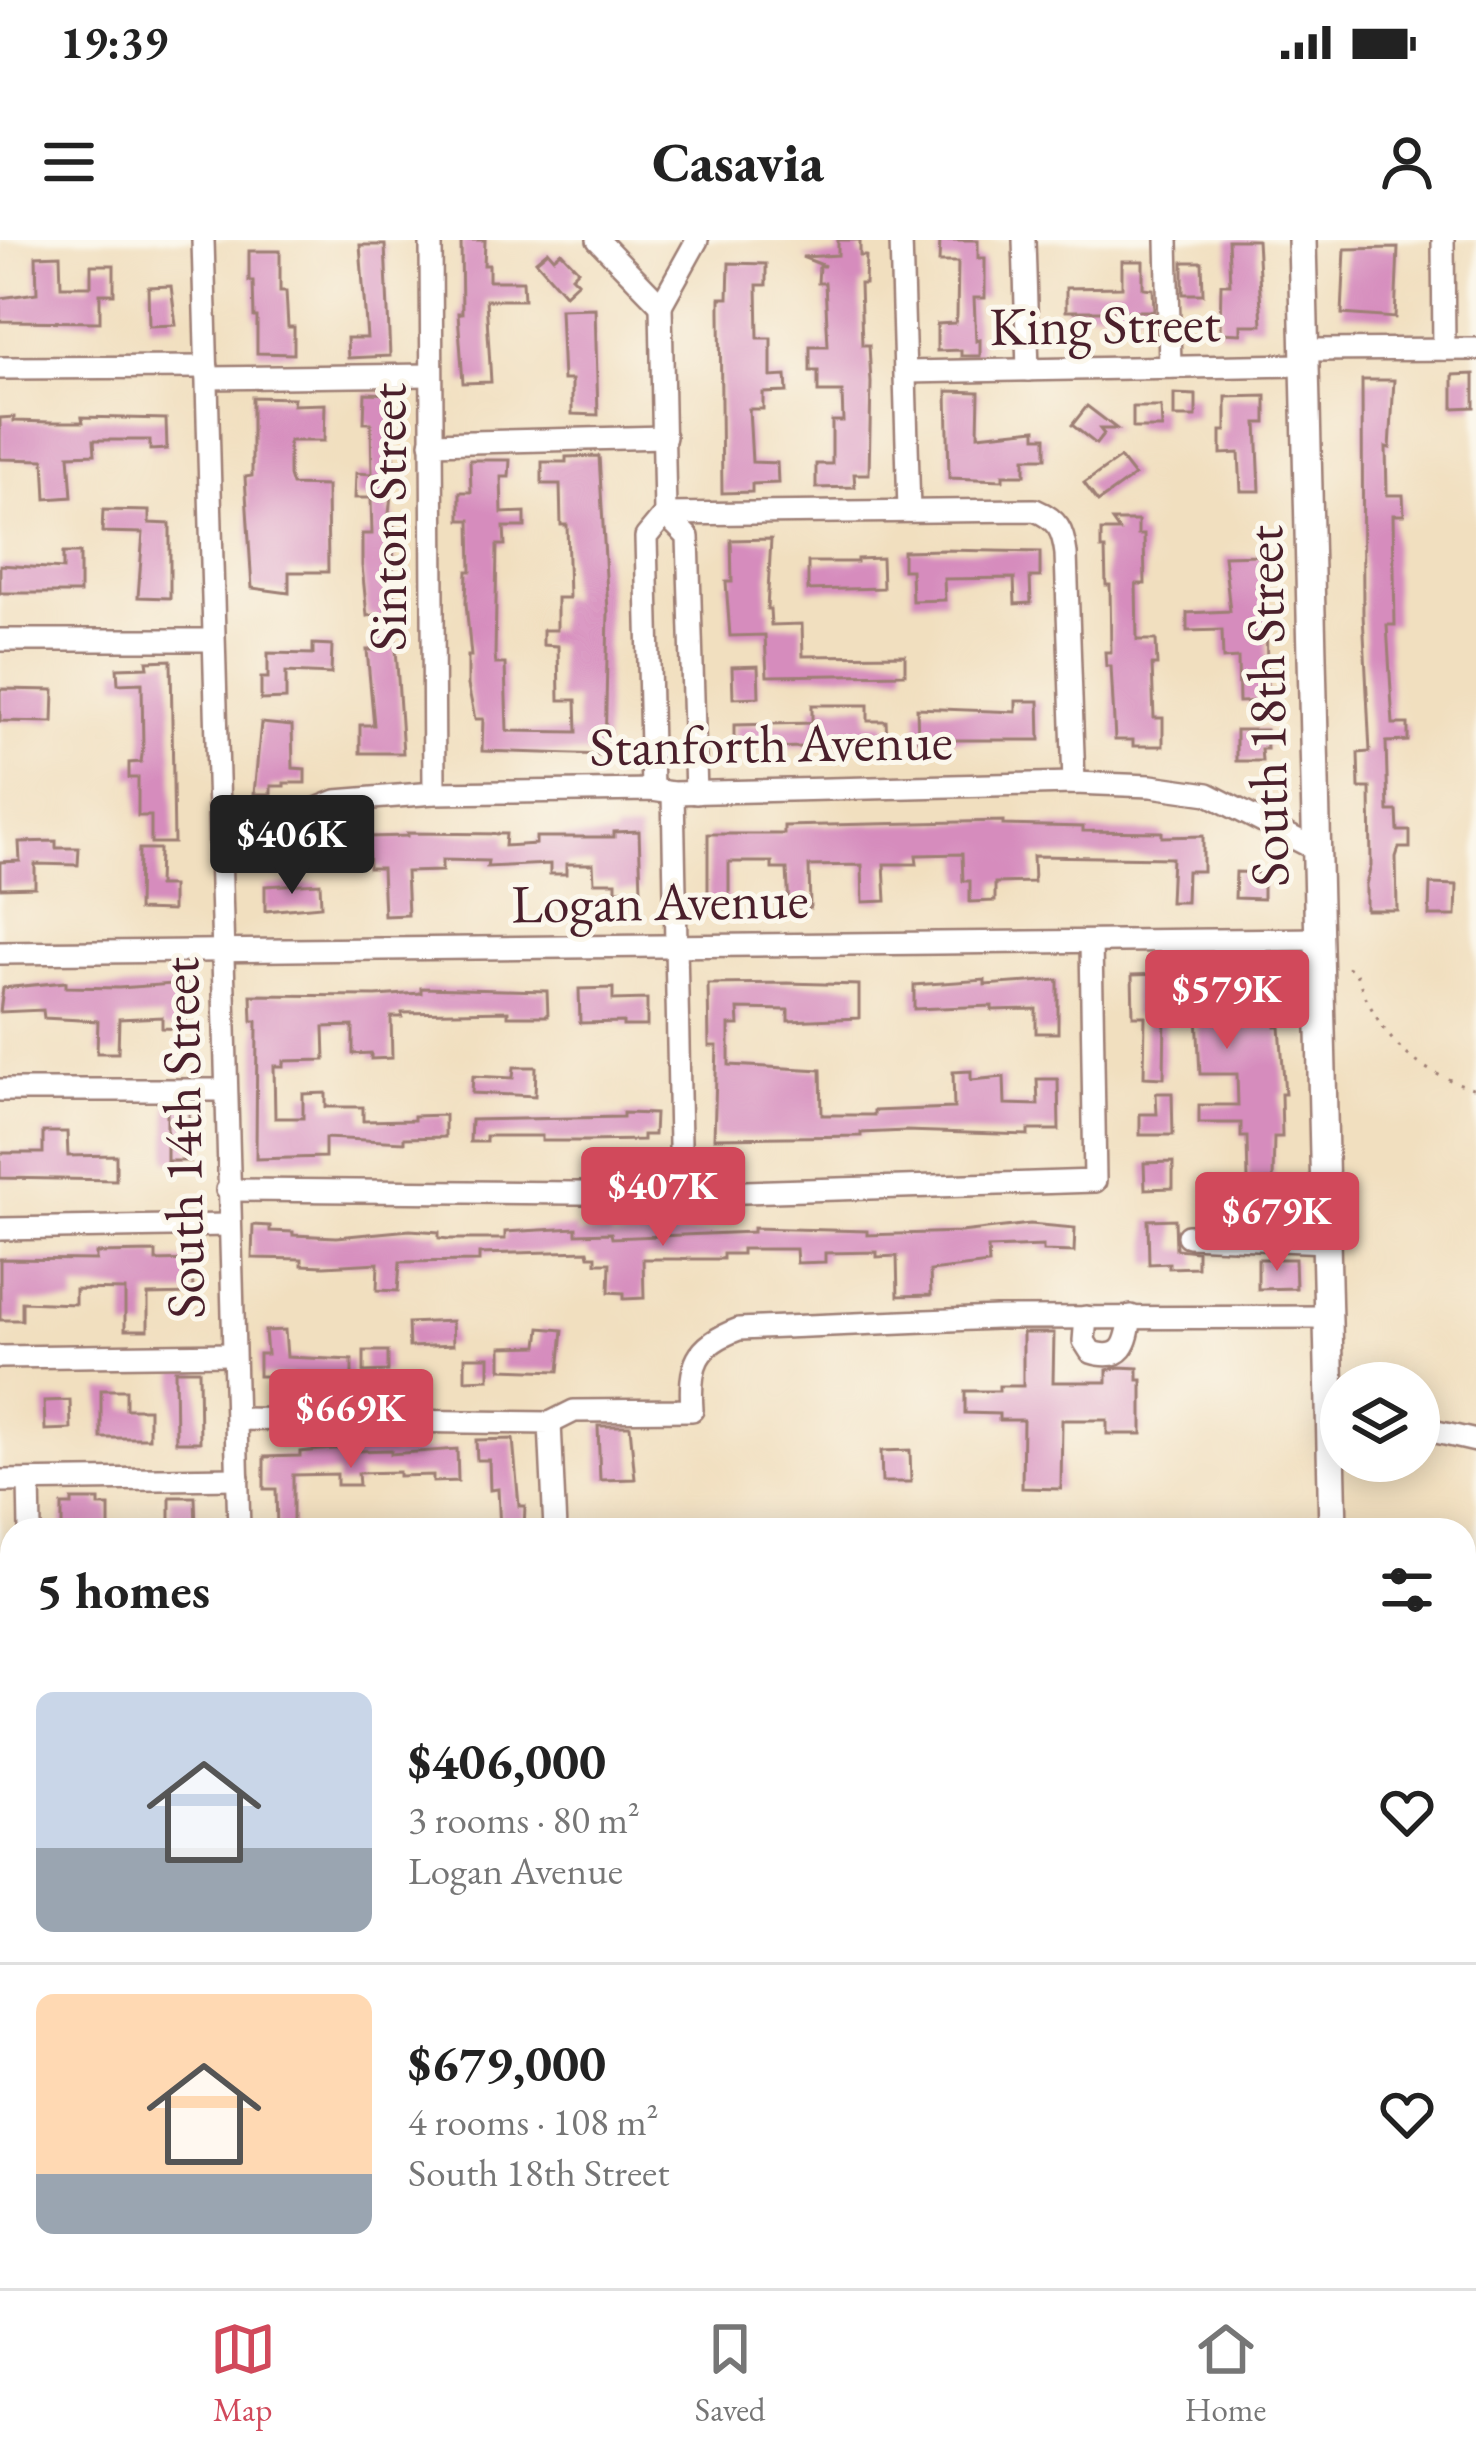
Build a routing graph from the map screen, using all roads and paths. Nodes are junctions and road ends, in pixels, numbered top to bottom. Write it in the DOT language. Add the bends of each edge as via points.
graph roads {
  1 [pos="203,240"];
  2 [pos="431,240"];
  3 [pos="598,240"];
  4 [pos="697,240"];
  5 [pos="902,240"];
  6 [pos="1024,240"];
  7 [pos="1167,240"];
  8 [pos="1302,240"];
  9 [pos="1443,240"];
  10 [pos="661,305"];
  11 [pos="1444,349"];
  12 [pos="1476,349"];
  13 [pos="1306,358"];
  14 [pos="0,368"];
  15 [pos="1170,368"];
  16 [pos="1028,370"];
  17 [pos="906,372"];
  18 [pos="207,373"];
  19 [pos="431,375"];
  20 [pos="665,436"];
  21 [pos="431,443"];
  22 [pos="909,511"];
  23 [pos="665,514"];
  24 [pos="0,640"];
  25 [pos="212,640"];
  26 [pos="1074,783"];
  27 [pos="674,792"];
  28 [pos="434,793"];
  29 [pos="220,848"];
  30 [pos="1317,850"];
  31 [pos="1321,940"];
  32 [pos="1091,943"];
  33 [pos="677,946"];
  34 [pos="223,950"];
  35 [pos="0,953"];
  36 [pos="1347,967"];
  37 [pos="1476,1089"];
  38 [pos="0,1090"];
  39 [pos="226,1090"];
  40 [pos="227,1190"];
  41 [pos="681,1194"];
  42 [pos="229,1225"];
  43 [pos="0,1229"];
  44 [pos="1188,1236"];
  45 [pos="1326,1242"];
  46 [pos="1131,1316"];
  47 [pos="1086,1317"];
  48 [pos="1328,1317"];
  49 [pos="233,1354"];
  50 [pos="0,1357"];
  51 [pos="1331,1362"];
  52 [pos="237,1419"];
  53 [pos="550,1423"];
  54 [pos="1440,1433"];
  55 [pos="1476,1441"];
  56 [pos="238,1478"];
  57 [pos="0,1480"];
  58 [pos="28,1481"];
  59 [pos="1335,1482"];
  60 [pos="30,1518"];
  61 [pos="239,1518"];
  62 [pos="554,1518"];
  63 [pos="1334,1518"];
  1 -- 18 [label="street, South 14th Street"];
  2 -- 19 [label="street, Sinton Street"];
  3 -- 10 [label="street"];
  4 -- 10 [label="street"];
  5 -- 17 [label="street"];
  6 -- 16 [label="street"];
  7 -- 15 [label="street"];
  8 -- 13 [label="main road, South 18th Street"];
  9 -- 11 [label="street"];
  10 -- 20 [label="street"];
  11 -- 12 [label="street, King Street"];
  11 -- 13 [label="street, King Street"];
  13 -- 15 [label="street, King Street"];
  13 -- 30 [label="main road, South 18th Street"];
  14 -- 18 [label="street"];
  15 -- 16 [label="street, King Street"];
  16 -- 17 [label="street, King Street"];
  17 -- 22 [label="street"];
  18 -- 19 [label="street"];
  18 -- 25 [label="street, South 14th Street"];
  19 -- 21 [label="street, Sinton Street"];
  20 -- 21 [label="street"];
  20 -- 23 [label="street"];
  21 -- 28 [label="street, Sinton Street"];
  22 -- 23 [label="street"];
  22 -- 26 [label="street" via="1035,510 1054,518 1063,533"];
  23 -- 27 [label="street" via="646,537"];
  23 -- 27 [label="street" via="688,537"];
  24 -- 25 [label="street"];
  25 -- 29 [label="street, South 14th Street"];
  26 -- 27 [label="street, Stanforth Avenue"];
  26 -- 30 [label="street, Stanforth Avenue" via="1208,794"];
  27 -- 28 [label="street, Stanforth Avenue"];
  27 -- 33 [label="street"];
  28 -- 29 [label="street, Stanforth Avenue" via="336,802"];
  29 -- 34 [label="street, South 14th Street"];
  30 -- 31 [label="main road, South 18th Street"];
  31 -- 32 [label="street, Logan Avenue"];
  31 -- 45 [label="main road, South 18th Street"];
  32 -- 33 [label="street, Logan Avenue"];
  32 -- 41 [label="street" via="1095,1181"];
  33 -- 34 [label="street, Logan Avenue"];
  33 -- 41 [label="street"];
  34 -- 35 [label="street, Logan Avenue"];
  34 -- 39 [label="street, South 14th Street"];
  36 -- 37 [label="path" via="1409,1058"];
  38 -- 39 [label="street"];
  39 -- 40 [label="street, South 14th Street"];
  40 -- 41 [label="street"];
  40 -- 42 [label="street, South 14th Street"];
  42 -- 43 [label="street"];
  42 -- 49 [label="street, South 14th Street"];
  44 -- 45 [label="street"];
  45 -- 48 [label="main road, South 18th Street"];
  46 -- 47 [label="street"];
  46 -- 47 [label="street" via="1125,1348 1105,1357 1084,1340"];
  46 -- 48 [label="street"];
  47 -- 53 [label="street" via="739,1329 703,1348 694,1364 692,1410 574,1411"];
  48 -- 51 [label="main road, South 18th Street"];
  49 -- 50 [label="street"];
  49 -- 52 [label="street, South 14th Street"];
  52 -- 53 [label="street"];
  52 -- 56 [label="street, South 14th Street"];
  53 -- 62 [label="street"];
  54 -- 55 [label="street"];
  56 -- 58 [label="street"];
  56 -- 61 [label="street, South 14th Street"];
  57 -- 58 [label="street"];
  58 -- 60 [label="street"];
  59 -- 63 [label="main road, South 18th Street"];
}
